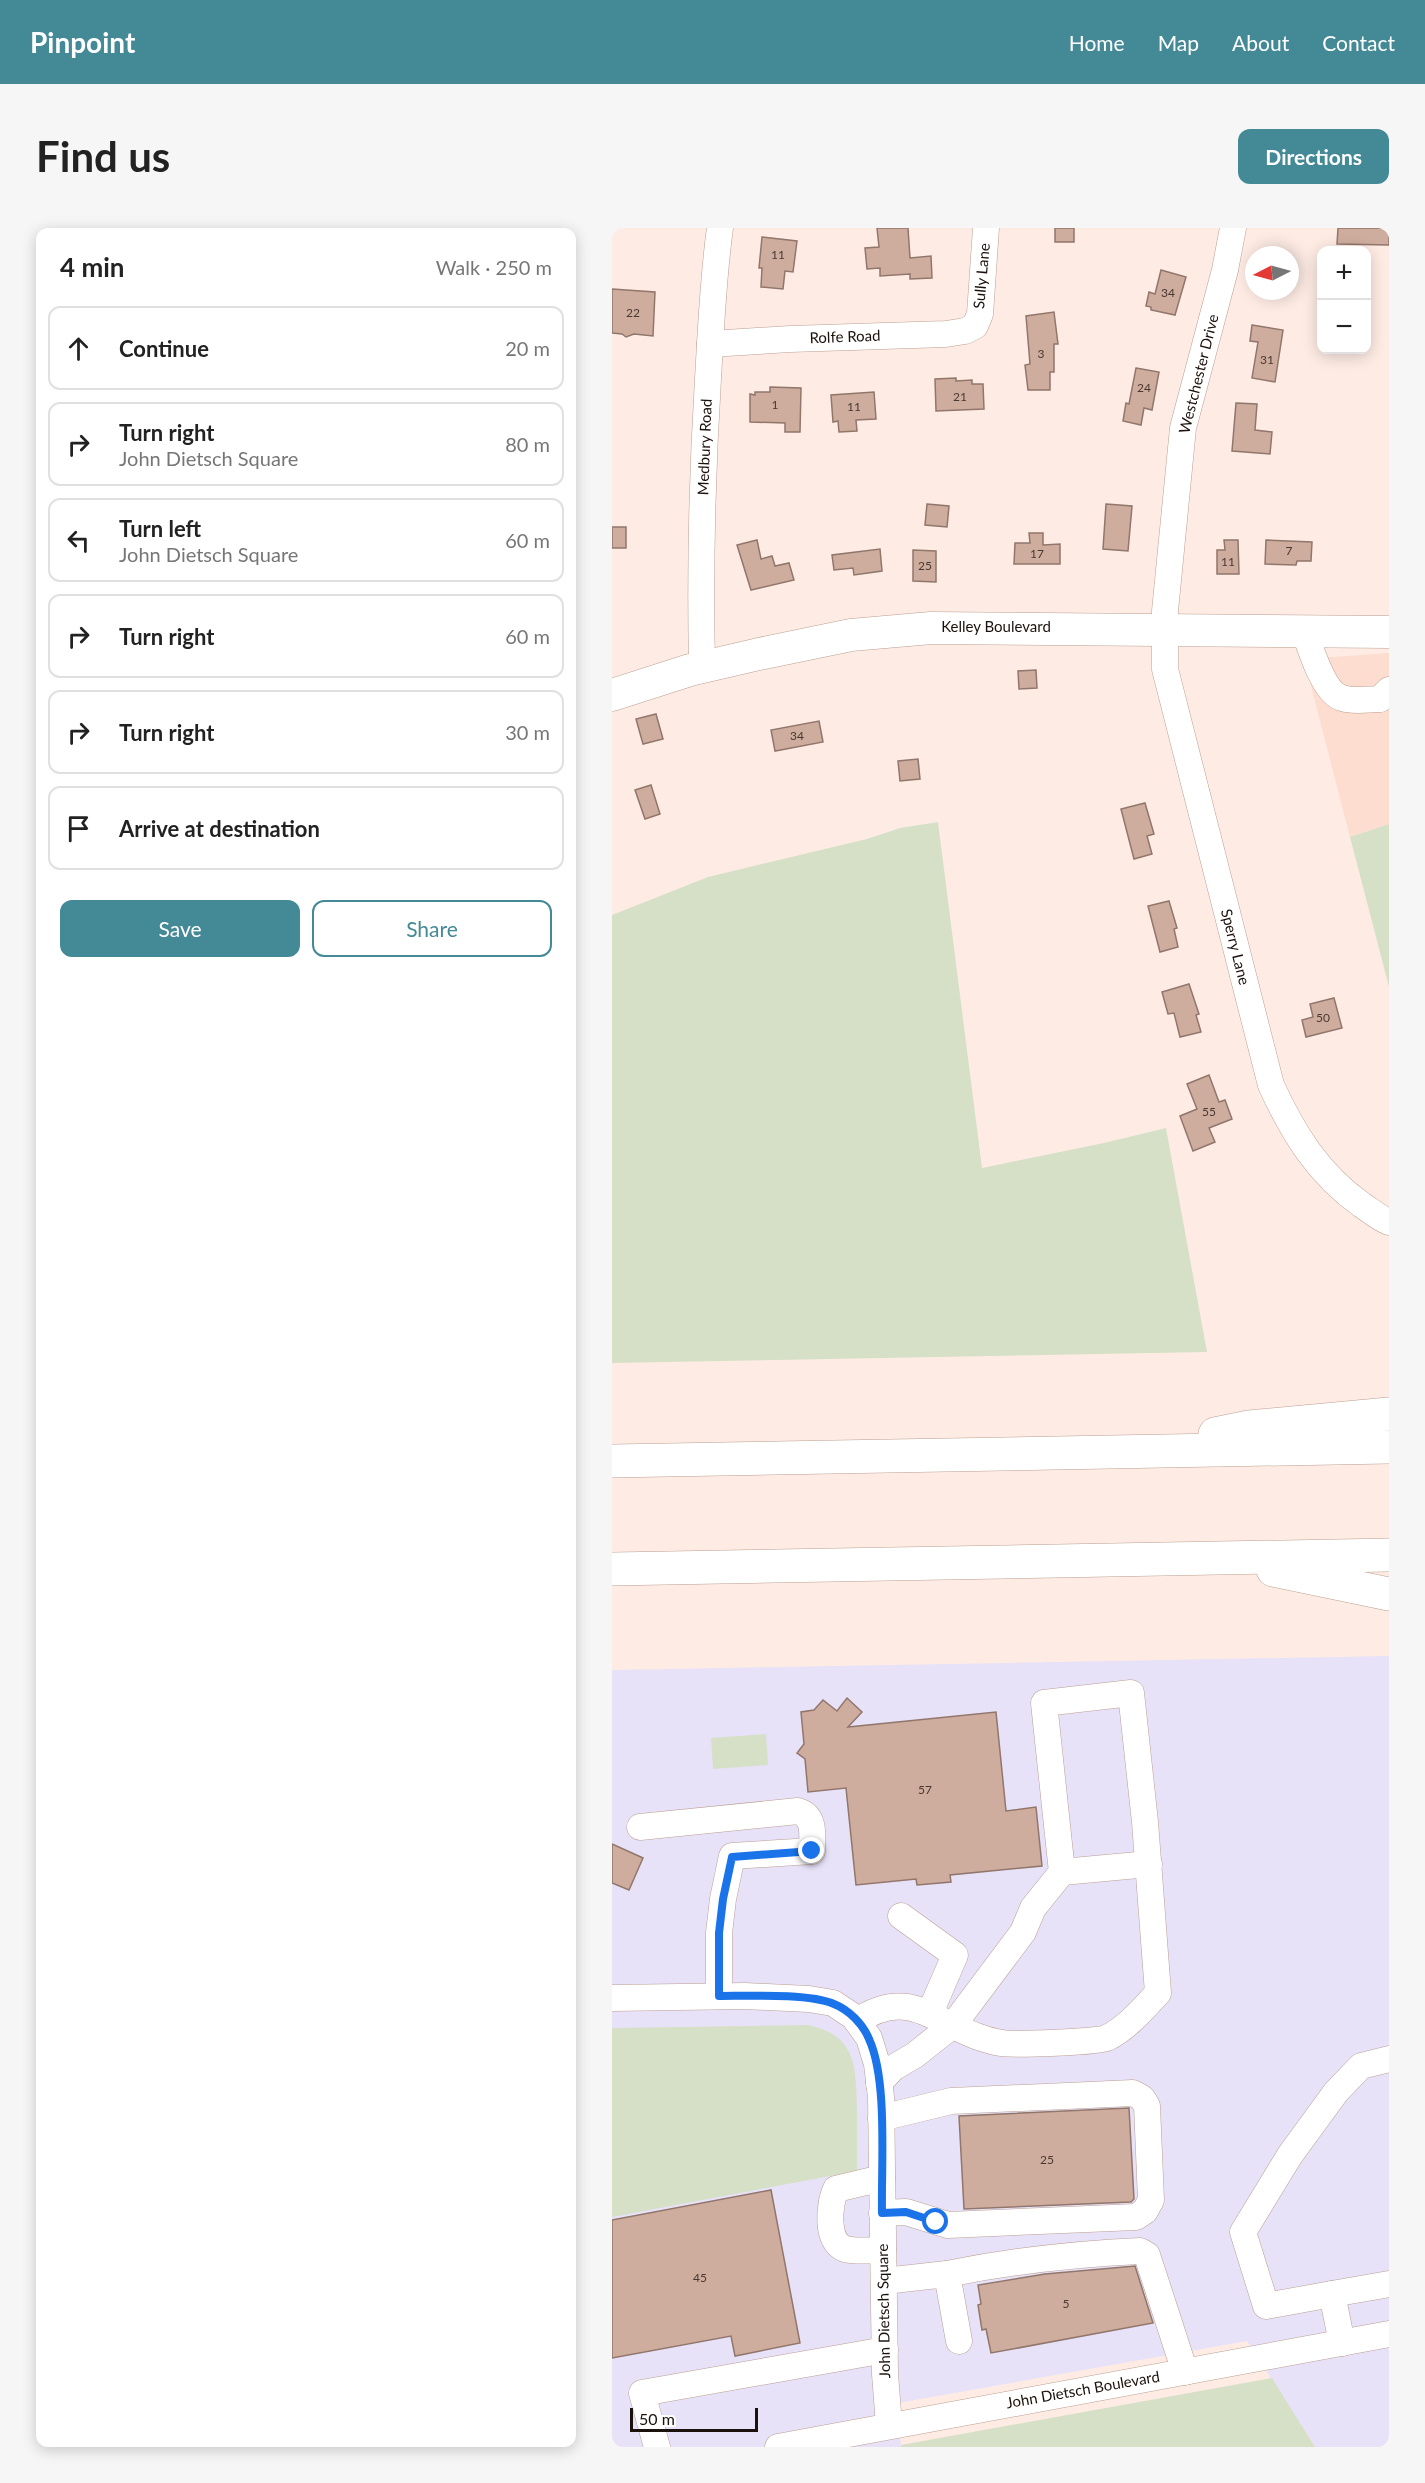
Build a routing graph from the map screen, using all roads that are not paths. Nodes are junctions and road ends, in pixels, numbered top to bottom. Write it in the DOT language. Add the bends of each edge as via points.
graph roads {
  1 [pos="720,228"];
  2 [pos="986,228"];
  3 [pos="1233,228"];
  4 [pos="977,323"];
  5 [pos="710,344"];
  6 [pos="1164,628"];
  7 [pos="1304,630"];
  8 [pos="1388,632"];
  9 [pos="702,667"];
  10 [pos="612,695"];
  11 [pos="1388,695"];
  12 [pos="1389,1222"];
  13 [pos="1389,1414"];
  14 [pos="1389,1447"];
  15 [pos="1116,1452"];
  16 [pos="612,1461"];
  17 [pos="1389,1555"];
  18 [pos="1215,1558"];
  19 [pos="612,1569"];
  20 [pos="1389,1594"];
  21 [pos="732,1819"];
  22 [pos="640,1827"];
  23 [pos="732,1857"];
  24 [pos="1149,1864"];
  25 [pos="1062,1872"];
  26 [pos="902,1916"];
  27 [pos="719,1996"];
  28 [pos="612,1998"];
  29 [pos="930,2013"];
  30 [pos="857,2021"];
  31 [pos="954,2024"];
  32 [pos="1389,2059"];
  33 [pos="879,2083"];
  34 [pos="881,2118"];
  35 [pos="882,2178"];
  36 [pos="882,2213"];
  37 [pos="883,2250"];
  38 [pos="947,2274"];
  39 [pos="884,2281"];
  40 [pos="1389,2284"];
  41 [pos="1332,2294"];
  42 [pos="1389,2334"];
  43 [pos="959,2341"];
  44 [pos="1342,2343"];
  45 [pos="885,2350"];
  46 [pos="1185,2372"];
  47 [pos="889,2425"];
  48 [pos="657,2447"];
  49 [pos="778,2447"];
  1 -- 5 [label="street, Medbury Road"];
  2 -- 4 [label="street, Sully Lane"];
  3 -- 6 [label="street, Westchester Drive" via="1183,428"];
  4 -- 5 [label="street, Rolfe Road" via="964,331 946,334"];
  5 -- 9 [label="street, Medbury Road" via="700,576"];
  6 -- 7 [label="main road, Kelley Boulevard"];
  6 -- 9 [label="main road, Kelley Boulevard" via="931,628 851,635"];
  6 -- 12 [label="street, Sperry Lane" via="1169,694 1271,1085 1290,1125 1318,1167 1350,1197"];
  7 -- 8 [label="main road, Kelley Boulevard"];
  7 -- 11 [label="street" via="1317,667 1334,693 1350,699 1380,699"];
  9 -- 10 [label="main road, Kelley Boulevard"];
  13 -- 15 [label="highway" via="1249,1427"];
  14 -- 15 [label="highway"];
  15 -- 16 [label="highway"];
  17 -- 18 [label="highway"];
  18 -- 19 [label="highway"];
  18 -- 20 [label="highway"];
  21 -- 22 [label="street"];
  21 -- 23 [label="street"];
  21 -- 23 [label="street" via="803,1812 811,1824 812,1851"];
  23 -- 27 [label="street" via="719,1933"];
  24 -- 25 [label="street"];
  24 -- 25 [label="street" via="1131,1693 1044,1703"];
  24 -- 31 [label="street" via="1158,1993 1136,2017 1105,2040 1003,2043 975,2036"];
  25 -- 31 [label="street"];
  26 -- 29 [label="street" via="955,1955"];
  27 -- 28 [label="street, John Dietsch Square"];
  27 -- 30 [label="street, John Dietsch Square" via="833,2003"];
  29 -- 30 [label="street" via="920,2008 888,2006"];
  29 -- 31 [label="street"];
  30 -- 33 [label="street, John Dietsch Square" via="869,2038"];
  31 -- 33 [label="street" via="893,2068"];
  32 -- 41 [label="street" via="1361,2066 1336,2092 1290,2155 1243,2232 1266,2306"];
  33 -- 34 [label="street, John Dietsch Square"];
  34 -- 35 [label="street, John Dietsch Square"];
  34 -- 36 [label="street" via="951,2101 1133,2093 1147,2106 1151,2200 1136,2217 965,2226 906,2212"];
  35 -- 36 [label="street, John Dietsch Square"];
  35 -- 37 [label="street" via="836,2188 830,2200 830,2214 832,2231 845,2249"];
  36 -- 37 [label="street, John Dietsch Square"];
  37 -- 39 [label="street, John Dietsch Square"];
  38 -- 39 [label="street"];
  38 -- 43 [label="street"];
  38 -- 46 [label="street" via="1088,2253 1148,2255"];
  39 -- 45 [label="street, John Dietsch Square"];
  40 -- 41 [label="street"];
  41 -- 44 [label="street"];
  42 -- 44 [label="street, John Dietsch Boulevard"];
  44 -- 46 [label="street, John Dietsch Boulevard"];
  45 -- 47 [label="street, John Dietsch Square"];
  45 -- 48 [label="street" via="642,2393"];
  46 -- 47 [label="street, John Dietsch Boulevard"];
  47 -- 49 [label="street, John Dietsch Boulevard"];
}
